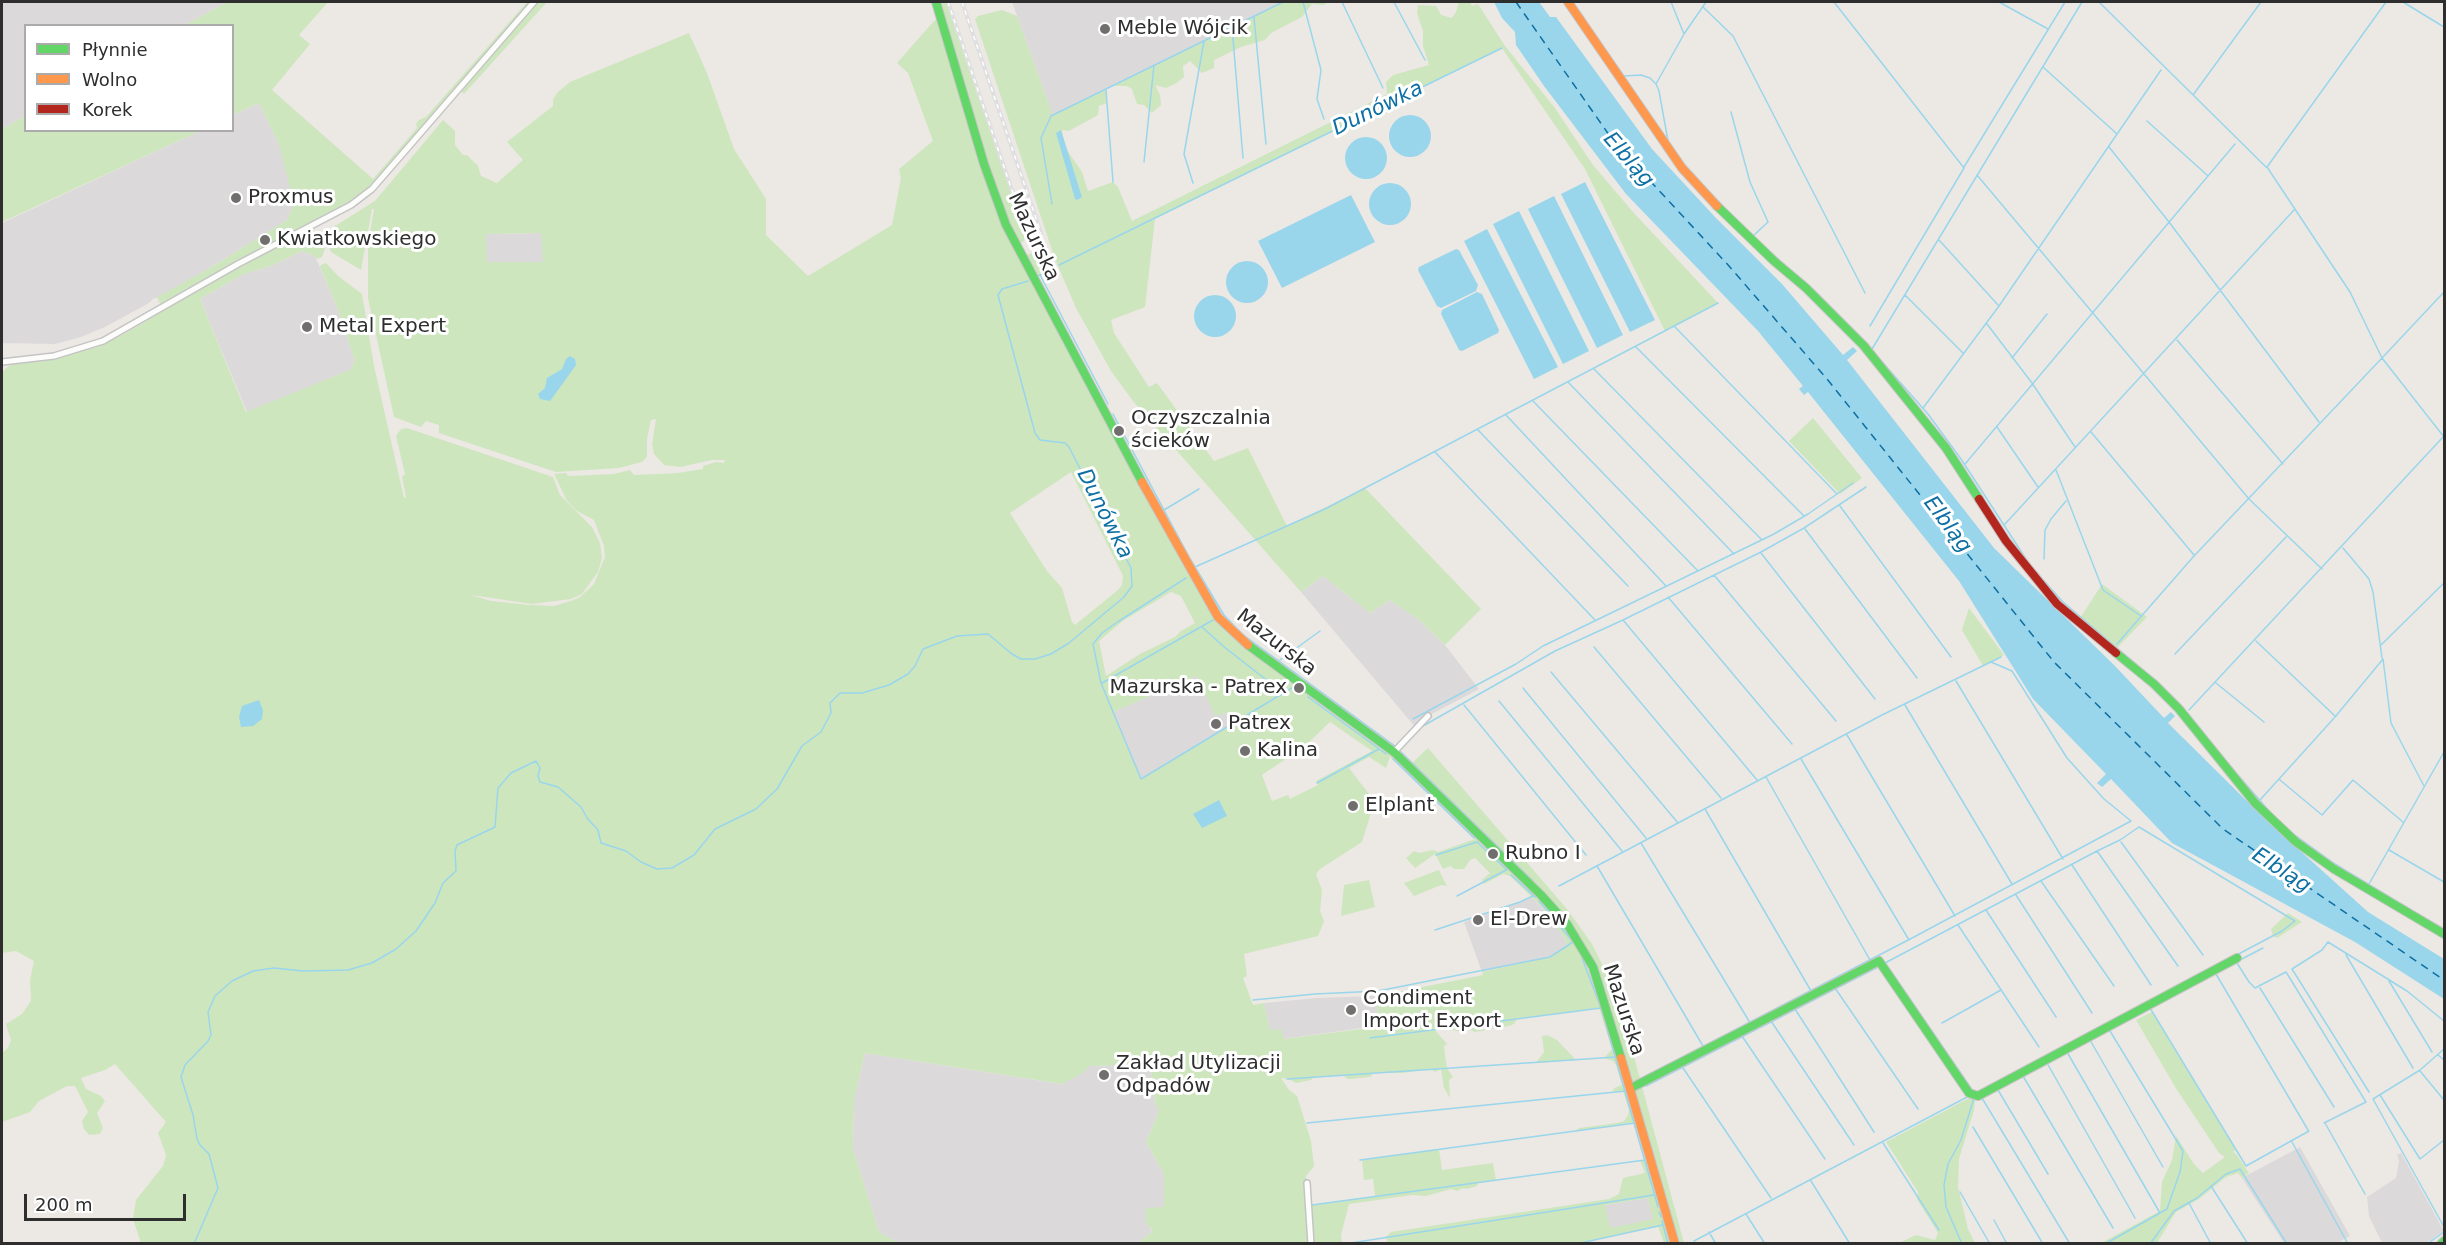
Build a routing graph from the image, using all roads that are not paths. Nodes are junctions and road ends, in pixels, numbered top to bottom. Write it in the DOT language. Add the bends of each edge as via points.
graph roads {
  1 [pos="534,2"];
  2 [pos="936,2"];
  3 [pos="1568,2"];
  4 [pos="2,362"];
  5 [pos="1428,716"];
  6 [pos="1394,752"];
  7 [pos="2445,934"];
  8 [pos="2237,958"];
  9 [pos="1631,1088"];
  10 [pos="1306,1183"];
  11 [pos="1311,1244"];
  12 [pos="1675,1244"];
  1 -- 4 [label="street" via="372,189 351,206 238,264 103,341 54,356"];
  2 -- 6 [label="street, Mazurska" via="1006,225 1207,600 1233,633"];
  3 -- 7 [label="street" via="1698,188 1864,346 1946,448 2006,541 2057,603 2171,701 2255,802 2296,842 2334,869"];
  5 -- 6 [label="street"];
  6 -- 9 [label="street, Mazurska" via="1541,895 1574,933 1597,976"];
  8 -- 9 [label="street" via="1978,1096 1969,1093 1879,961"];
  9 -- 12 [label="street, Mazurska"];
  10 -- 11 [label="street"];
}
